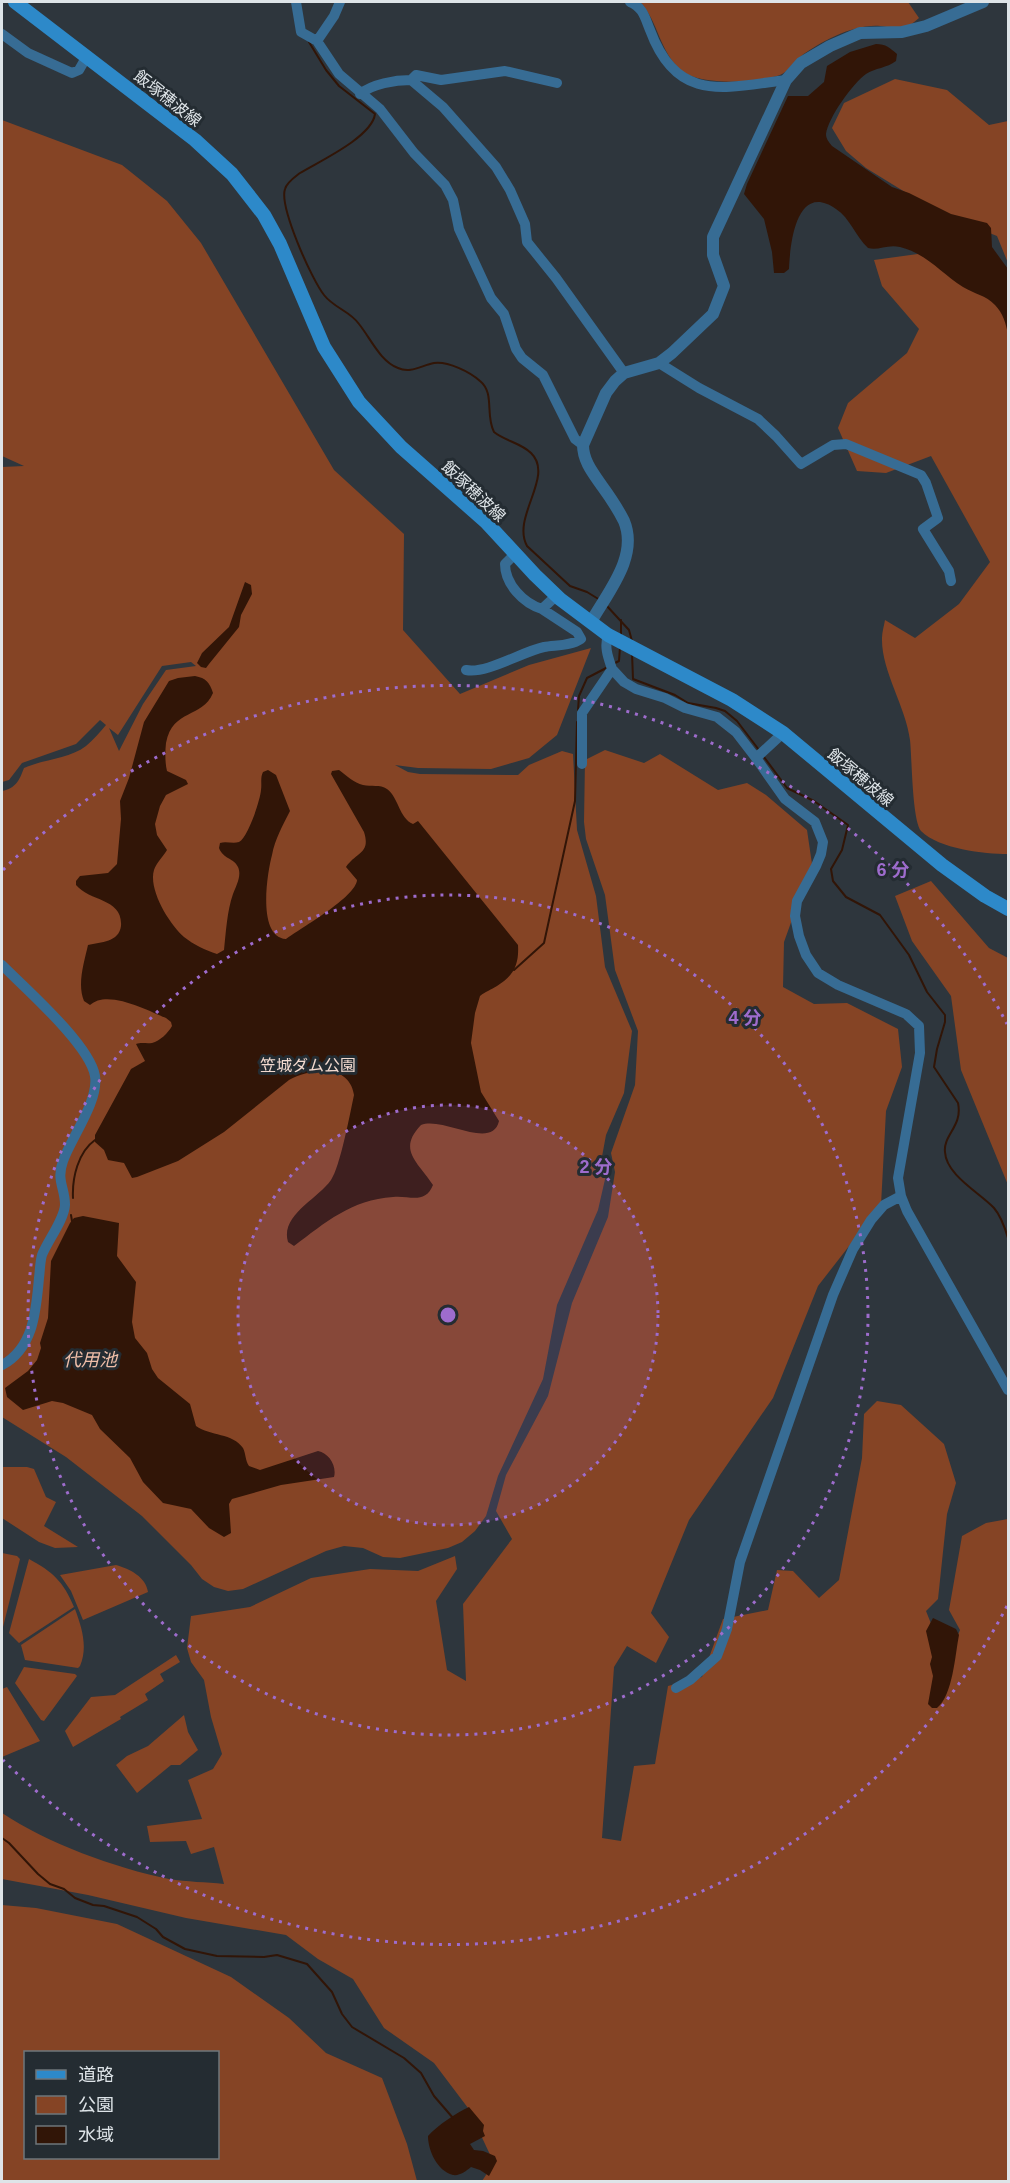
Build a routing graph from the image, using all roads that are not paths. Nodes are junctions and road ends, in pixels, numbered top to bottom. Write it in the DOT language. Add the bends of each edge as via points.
graph roads {
  1 [pos="15,2"];
  2 [pos="296,2"];
  3 [pos="340,2"];
  4 [pos="630,2"];
  5 [pos="983,2"];
  6 [pos="2,34"];
  7 [pos="316,40"];
  8 [pos="87,56"];
  9 [pos="411,80"];
  10 [pos="786,80"];
  11 [pos="557,83"];
  12 [pos="360,94"];
  13 [pos="659,363"];
  14 [pos="624,373"];
  15 [pos="584,445"];
  16 [pos="515,554"];
  17 [pos="951,581"];
  18 [pos="557,595"];
  19 [pos="542,609"];
  20 [pos="591,622"];
  21 [pos="608,635"];
  22 [pos="612,669"];
  23 [pos="466,670"];
  24 [pos="783,732"];
  25 [pos="756,758"];
  26 [pos="582,764"];
  27 [pos="1008,909"];
  28 [pos="2,965"];
  29 [pos="901,1196"];
  30 [pos="2,1365"];
  31 [pos="1008,1390"];
  32 [pos="676,1688"];
  1 -- 8 [label="main road, 飯塚穂波線"];
  2 -- 7 [label="street" via="301,32"];
  3 -- 7 [label="street"];
  4 -- 10 [label="street" via="646,16 665,60 688,81 726,88"];
  5 -- 10 [label="street" via="926,26 902,32 860,33 801,63"];
  6 -- 8 [label="street" via="28,53 72,73 79,70"];
  7 -- 12 [label="street" via="339,74"];
  8 -- 16 [label="main road, 飯塚穂波線" via="195,140 232,174 264,215 324,347 359,402"];
  9 -- 11 [label="street" via="416,75 441,80 505,71"];
  9 -- 12 [label="street" via="388,82"];
  9 -- 14 [label="street" via="443,107 496,168 525,224 527,242"];
  10 -- 13 [label="street" via="713,237 713,255 724,286 720,299 713,314"];
  12 -- 15 [label="street" via="380,109 445,185 453,200 459,229 491,298 504,314 516,349 543,375 575,439"];
  13 -- 14 [label="street"];
  13 -- 17 [label="street" via="758,419 801,464 833,444 846,444 921,475 938,518 923,529"];
  14 -- 15 [label="street" via="606,393"];
  15 -- 20 [label="street" via="589,467 624,523 627,544 624,564"];
  16 -- 18 [label="main road, 飯塚穂波線"];
  16 -- 19 [label="street" via="505,564 505,570 523,600"];
  18 -- 19 [label="street"];
  18 -- 20 [label="main road, 飯塚穂波線"];
  19 -- 23 [label="street" via="577,632 581,639 543,647 474,672"];
  20 -- 21 [label="main road, 飯塚穂波線"];
  21 -- 22 [label="street" via="607,653"];
  21 -- 24 [label="main road, 飯塚穂波線" via="732,700"];
  22 -- 25 [label="street" via="636,689 717,717 736,732"];
  22 -- 26 [label="street" via="582,713"];
  24 -- 25 [label="street"];
  24 -- 27 [label="main road, 飯塚穂波線" via="942,865"];
  25 -- 29 [label="street" via="785,799 815,822 823,842 796,908 806,955 818,973 906,1014 919,1026 920,1053 898,1178"];
  28 -- 30 [label="street" via="82,1050 96,1080 85,1117 59,1176 65,1207 42,1257 33,1324 17,1354"];
  29 -- 31 [label="street"];
  29 -- 32 [label="street" via="884,1205 871,1220 832,1295 740,1562 727,1629 717,1656"];
}
